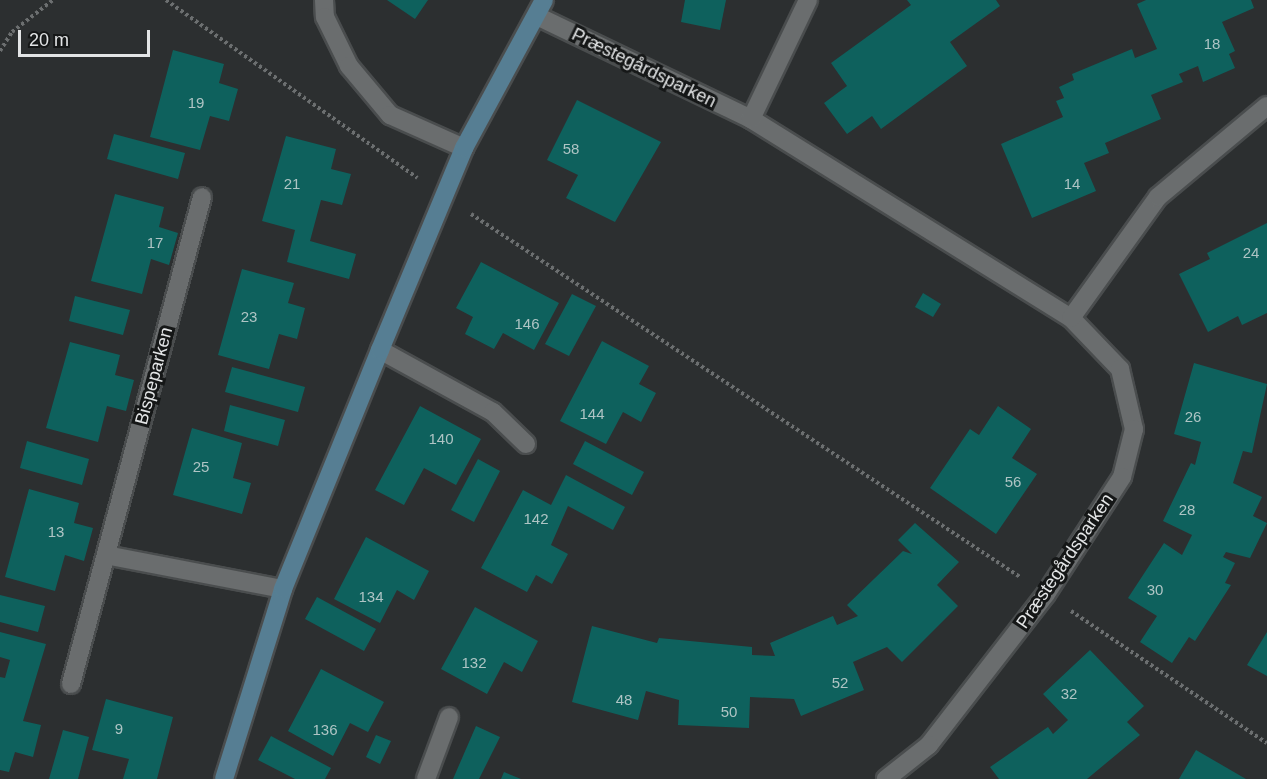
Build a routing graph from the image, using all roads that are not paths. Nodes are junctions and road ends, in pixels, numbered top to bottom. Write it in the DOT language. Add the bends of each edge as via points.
graph roads {
  1 [pos="324,0"];
  2 [pos="808,0"];
  3 [pos="541,8"];
  4 [pos="1267,106"];
  5 [pos="751,119"];
  6 [pos="464,148"];
  7 [pos="202,197"];
  8 [pos="1071,318"];
  9 [pos="380,350"];
  10 [pos="526,444"];
  11 [pos="106,555"];
  12 [pos="283,589"];
  13 [pos="71,684"];
  14 [pos="449,717"];
  15 [pos="224,779"];
  16 [pos="426,779"];
  17 [pos="886,779"];
  1 -- 6 [label="street" via="324,17 349,66 390,115"];
  2 -- 5 [label="street"];
  3 -- 5 [label="street, Præstegårdsparken"];
  3 -- 6 [label="street, Præstegårdsparken"];
  4 -- 8 [label="street" via="1158,197"];
  5 -- 8 [label="street, Præstegårdsparken"];
  6 -- 9 [label="street"];
  7 -- 11 [label="street, Bispeparken"];
  8 -- 17 [label="street, Præstegårdsparken" via="1120,369 1134,429 1122,477 1046,594 929,745"];
  9 -- 10 [label="street" via="493,412"];
  9 -- 12 [label="street"];
  11 -- 12 [label="street"];
  11 -- 13 [label="street, Bispeparken"];
  12 -- 15 [label="street"];
  14 -- 16 [label="street"];
}
